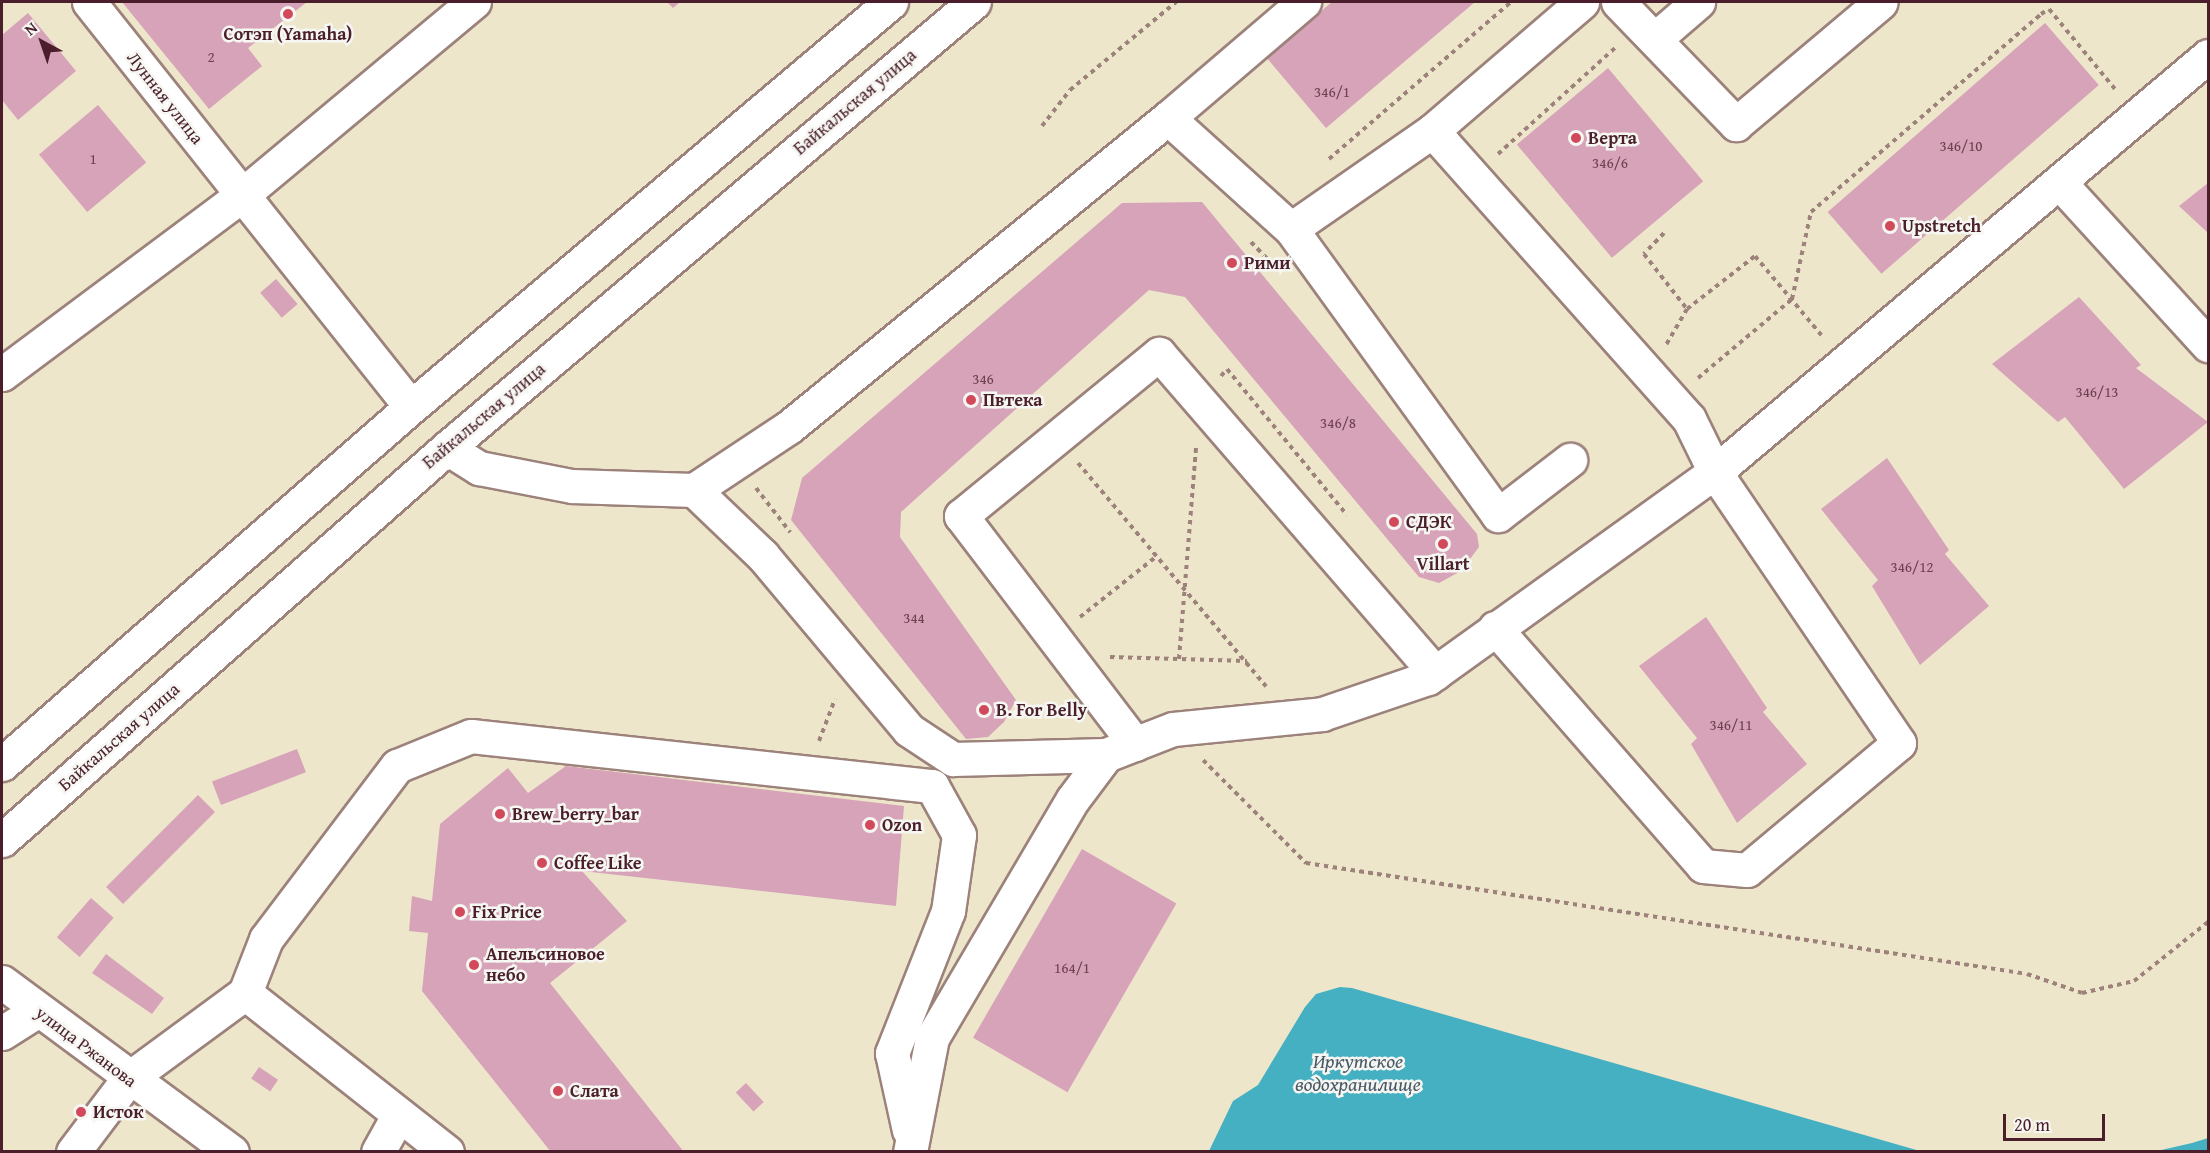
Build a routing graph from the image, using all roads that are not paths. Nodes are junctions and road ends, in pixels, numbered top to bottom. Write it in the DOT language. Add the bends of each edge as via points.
graph roads {
  1 [pos="89,2"];
  2 [pos="474,2"];
  3 [pos="891,2"];
  4 [pos="974,2"];
  5 [pos="1304,2"];
  6 [pos="1582,2"];
  7 [pos="1618,2"];
  8 [pos="1698,2"];
  9 [pos="1881,2"];
  10 [pos="1648,32"];
  11 [pos="2208,56"];
  12 [pos="1168,118"];
  13 [pos="1432,131"];
  14 [pos="2059,182"];
  15 [pos="242,195"];
  16 [pos="1291,229"];
  17 [pos="2208,345"];
  18 [pos="2,374"];
  19 [pos="411,407"];
  20 [pos="447,448"];
  21 [pos="1570,460"];
  22 [pos="1715,472"];
  23 [pos="694,490"];
  24 [pos="1495,628"];
  25 [pos="1436,673"];
  26 [pos="1121,749"];
  27 [pos="2,764"];
  28 [pos="2,840"];
  29 [pos="2,982"];
  30 [pos="245,993"];
  31 [pos="37,1011"];
  32 [pos="2,1033"];
  33 [pos="128,1079"];
  34 [pos="399,1114"];
  35 [pos="219,1148"];
  36 [pos="911,1148"];
  37 [pos="73,1152"];
  38 [pos="378,1152"];
  39 [pos="447,1152"];
  1 -- 15 [label="street, Лунная улица"];
  2 -- 15 [label="street"];
  3 -- 19 [label="street"];
  4 -- 20 [label="street, Байкальская улица"];
  5 -- 12 [label="street"];
  6 -- 13 [label="street"];
  7 -- 10 [label="street"];
  8 -- 10 [label="street"];
  9 -- 10 [label="street" via="1736,124"];
  11 -- 14 [label="street"];
  12 -- 16 [label="street"];
  12 -- 23 [label="street" via="789,427"];
  13 -- 16 [label="street"];
  13 -- 22 [label="street" via="1689,419"];
  14 -- 17 [label="street"];
  14 -- 22 [label="street"];
  15 -- 18 [label="street"];
  15 -- 19 [label="street, Лунная улица"];
  16 -- 21 [label="street" via="1498,515"];
  19 -- 27 [label="street"];
  20 -- 23 [label="street" via="479,468 572,486"];
  20 -- 28 [label="street, Байкальская улица"];
  22 -- 24 [label="street"];
  22 -- 24 [label="street" via="1899,743 1747,870 1703,866"];
  23 -- 26 [label="street" via="763,556 909,730 953,759"];
  24 -- 25 [label="street"];
  25 -- 26 [label="street" via="1322,714 1173,729"];
  25 -- 26 [label="street" via="1159,354 961,516 1061,646"];
  26 -- 36 [label="street" via="1073,799 932,1038"];
  29 -- 31 [label="street, улица Ржанова"];
  30 -- 33 [label="street"];
  30 -- 34 [label="street"];
  30 -- 36 [label="street" via="266,939 397,766 471,736 932,786 959,835 948,911 892,1053"];
  31 -- 32 [label="street"];
  31 -- 33 [label="street, улица Ржанова"];
  33 -- 35 [label="street, улица Ржанова"];
  33 -- 37 [label="street"];
  34 -- 38 [label="street"];
  34 -- 39 [label="street"];
}
